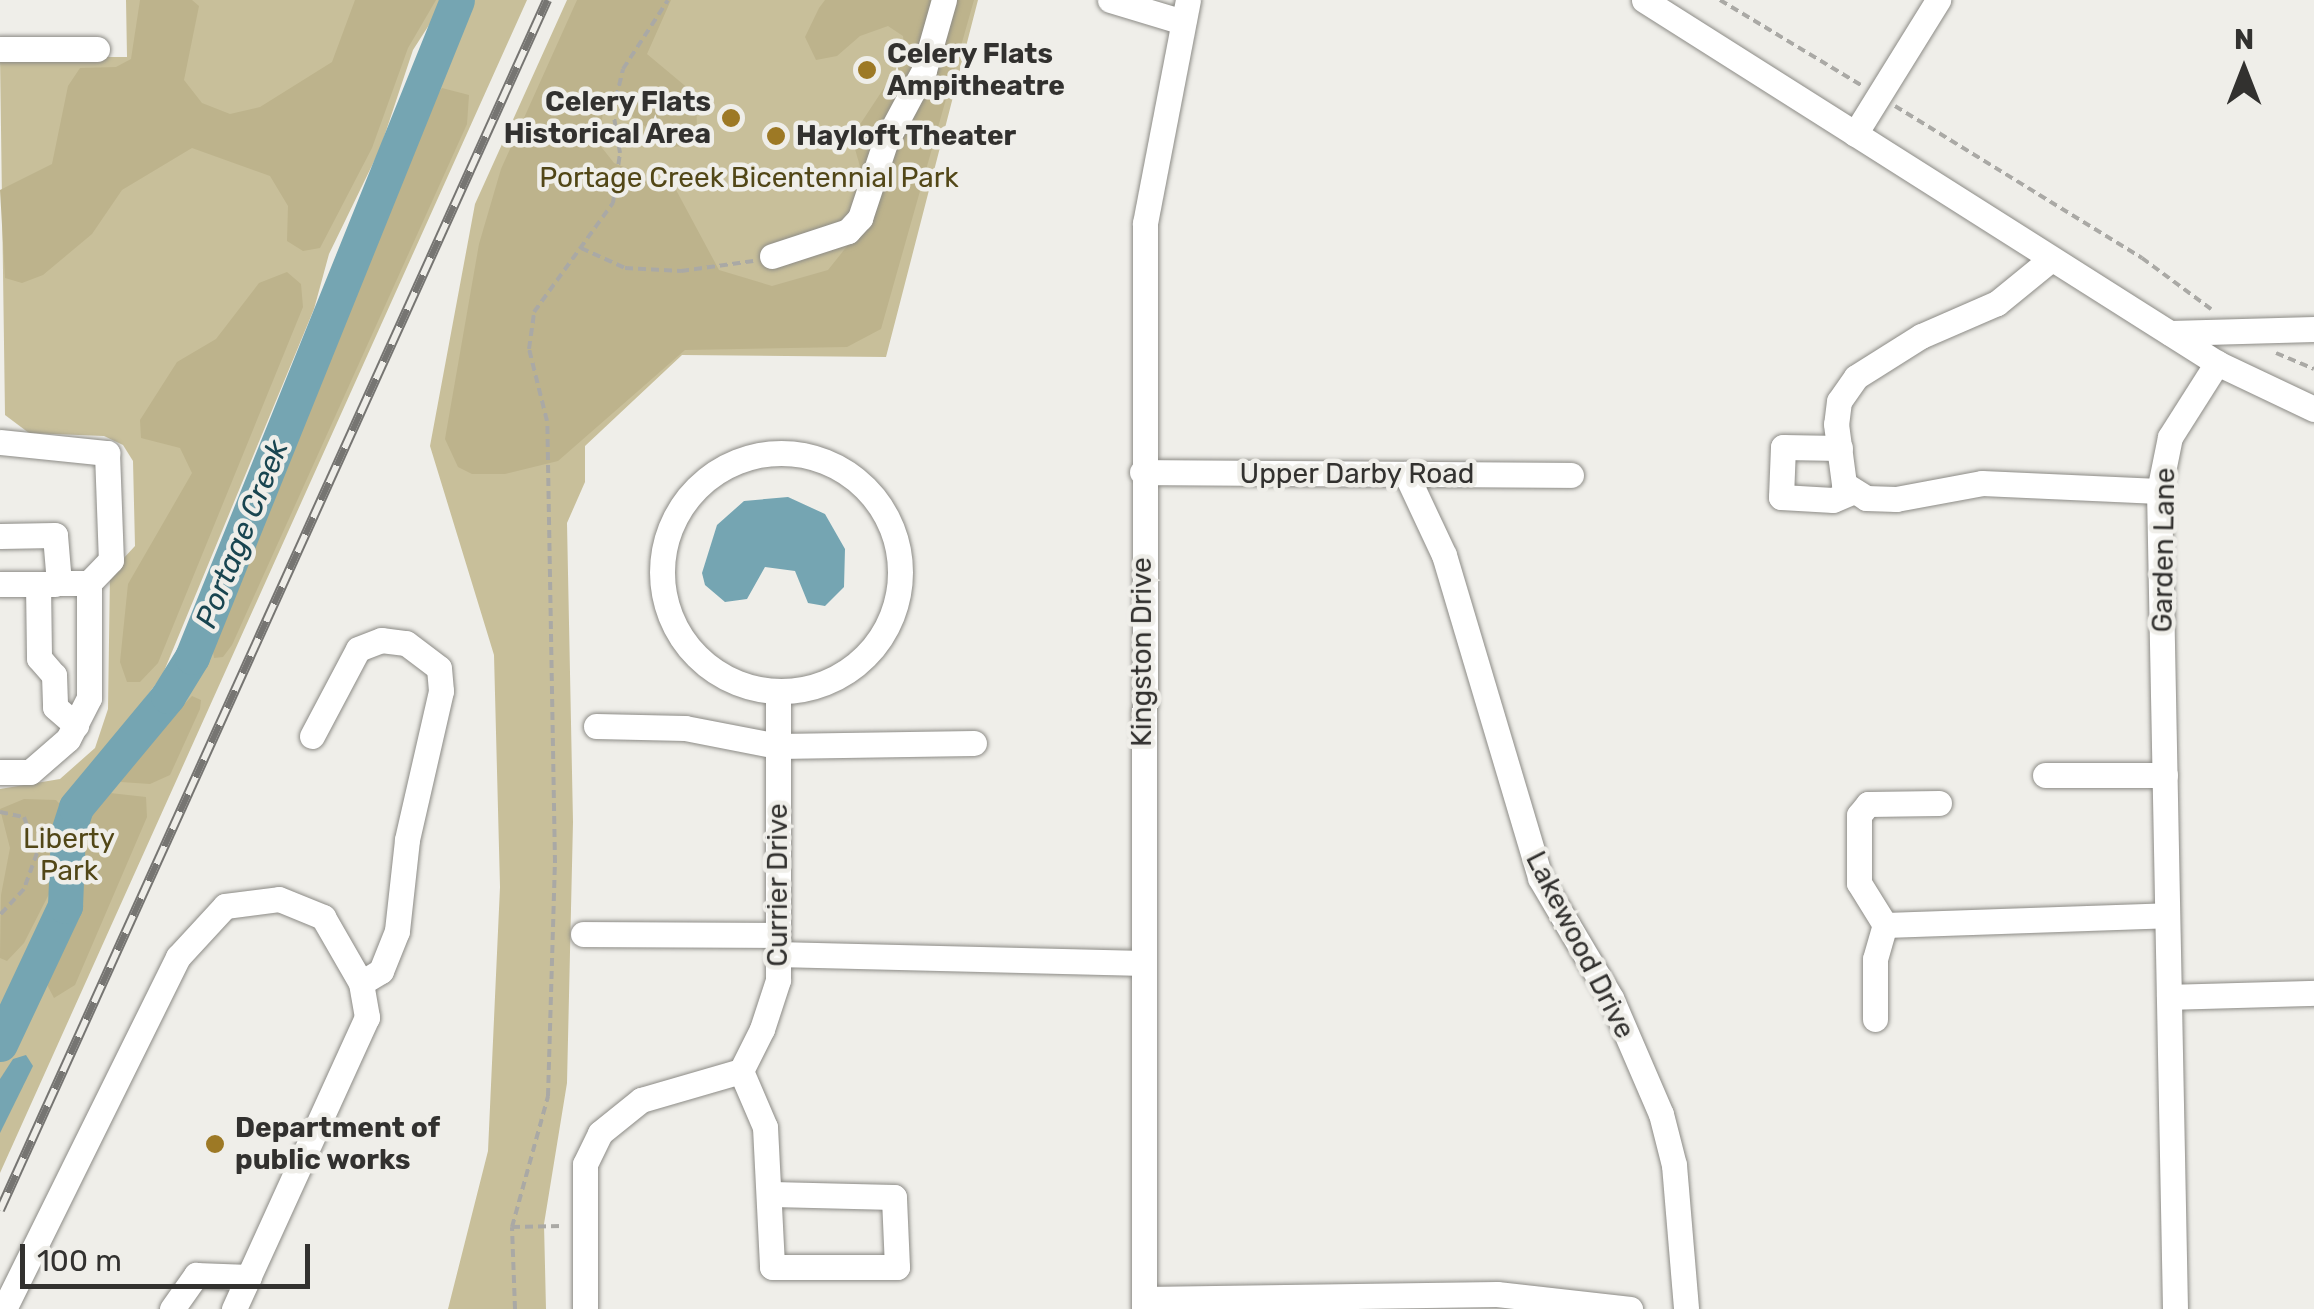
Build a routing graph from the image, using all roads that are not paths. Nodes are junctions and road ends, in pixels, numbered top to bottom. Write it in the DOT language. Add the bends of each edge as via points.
graph roads {
  1 [pos="944,0"];
  2 [pos="1110,0"];
  3 [pos="1644,0"];
  4 [pos="1938,0"];
  5 [pos="1185,11"];
  6 [pos="97,49"];
  7 [pos="0,50"];
  8 [pos="1855,134"];
  9 [pos="772,256"];
  10 [pos="2051,260"];
  11 [pos="2314,328"];
  12 [pos="2170,334"];
  13 [pos="2217,363"];
  14 [pos="2314,409"];
  15 [pos="0,442"];
  16 [pos="1840,448"];
  17 [pos="1142,472"];
  18 [pos="1406,474"];
  19 [pos="1572,475"];
  20 [pos="2160,491"];
  21 [pos="1852,492"];
  22 [pos="0,536"];
  23 [pos="90,583"];
  24 [pos="0,584"];
  25 [pos="48,584"];
  26 [pos="778,691"];
  27 [pos="76,724"];
  28 [pos="596,726"];
  29 [pos="312,736"];
  30 [pos="974,743"];
  31 [pos="778,746"];
  32 [pos="0,772"];
  33 [pos="2045,775"];
  34 [pos="2165,775"];
  35 [pos="1939,803"];
  36 [pos="2168,914"];
  37 [pos="1885,925"];
  38 [pos="582,934"];
  39 [pos="778,945"];
  40 [pos="1142,963"];
  41 [pos="361,983"];
  42 [pos="2314,993"];
  43 [pos="2169,996"];
  44 [pos="1875,1019"];
  45 [pos="741,1071"];
  46 [pos="772,1194"];
  47 [pos="249,1277"];
  48 [pos="1144,1304"];
  49 [pos="4,1309"];
  50 [pos="172,1309"];
  51 [pos="234,1309"];
  52 [pos="585,1309"];
  53 [pos="1630,1309"];
  54 [pos="1686,1309"];
  55 [pos="2175,1309"];
  1 -- 9 [label="street" via="924,70 885,143 860,218 848,231"];
  2 -- 5 [label="street"];
  3 -- 8 [label="street"];
  4 -- 8 [label="street"];
  5 -- 17 [label="street, Kingston Drive" via="1144,224"];
  6 -- 7 [label="street"];
  8 -- 10 [label="street"];
  10 -- 12 [label="street"];
  10 -- 16 [label="street" via="1997,303 1921,336 1856,378 1839,400"];
  11 -- 12 [label="street"];
  12 -- 13 [label="street"];
  13 -- 14 [label="street"];
  13 -- 20 [label="street, Garden Lane" via="2170,436"];
  15 -- 23 [label="street" via="107,453 111,560"];
  16 -- 21 [label="street" via="1844,484"];
  16 -- 21 [label="street" via="1783,447 1781,497 1833,500"];
  17 -- 18 [label="street, Upper Darby Road"];
  17 -- 40 [label="street, Kingston Drive"];
  18 -- 19 [label="street, Upper Darby Road"];
  18 -- 54 [label="street, Lakewood Drive" via="1444,555 1540,878 1610,998 1661,1114 1674,1165"];
  20 -- 21 [label="street" via="1982,483 1896,499"];
  20 -- 34 [label="street, Garden Lane"];
  22 -- 25 [label="street" via="55,535"];
  23 -- 25 [label="street"];
  23 -- 27 [label="street" via="89,698"];
  24 -- 25 [label="street"];
  25 -- 27 [label="street" via="39,658 54,676 54,706"];
  26 -- 26 [label="street" via="807,690 844,675 874,649 894,615 902,577 896,537 878,502 850,474 814,457 774,453 736,461 702,482 677,513 663,550 662,590 674,627 698,658 730,681"];
  26 -- 31 [label="street, Currier Drive"];
  27 -- 32 [label="street" via="30,772"];
  28 -- 31 [label="street" via="685,728"];
  29 -- 41 [label="street" via="358,649 380,640 406,643 439,668 441,692 407,840 397,930 381,971"];
  30 -- 31 [label="street"];
  31 -- 39 [label="street, Currier Drive"];
  33 -- 34 [label="street"];
  34 -- 36 [label="street, Garden Lane"];
  35 -- 37 [label="street" via="1868,804 1859,815 1859,883"];
  36 -- 37 [label="street"];
  36 -- 43 [label="street, Garden Lane"];
  37 -- 44 [label="street" via="1875,958"];
  38 -- 39 [label="street"];
  39 -- 40 [label="street"];
  39 -- 45 [label="street, Currier Drive" via="778,980"];
  40 -- 48 [label="street, Kingston Drive"];
  41 -- 47 [label="street" via="367,1017 356,1050"];
  41 -- 49 [label="street" via="323,917 280,899 224,906 178,957"];
  42 -- 43 [label="street"];
  43 -- 55 [label="street, Garden Lane"];
  45 -- 46 [label="street" via="765,1127"];
  45 -- 52 [label="street" via="640,1100 600,1133 585,1164"];
  46 -- 46 [label="street" via="772,1268 896,1268 894,1197"];
  47 -- 50 [label="street" via="196,1274"];
  47 -- 51 [label="street"];
  48 -- 53 [label="street" via="1497,1294"];
}
